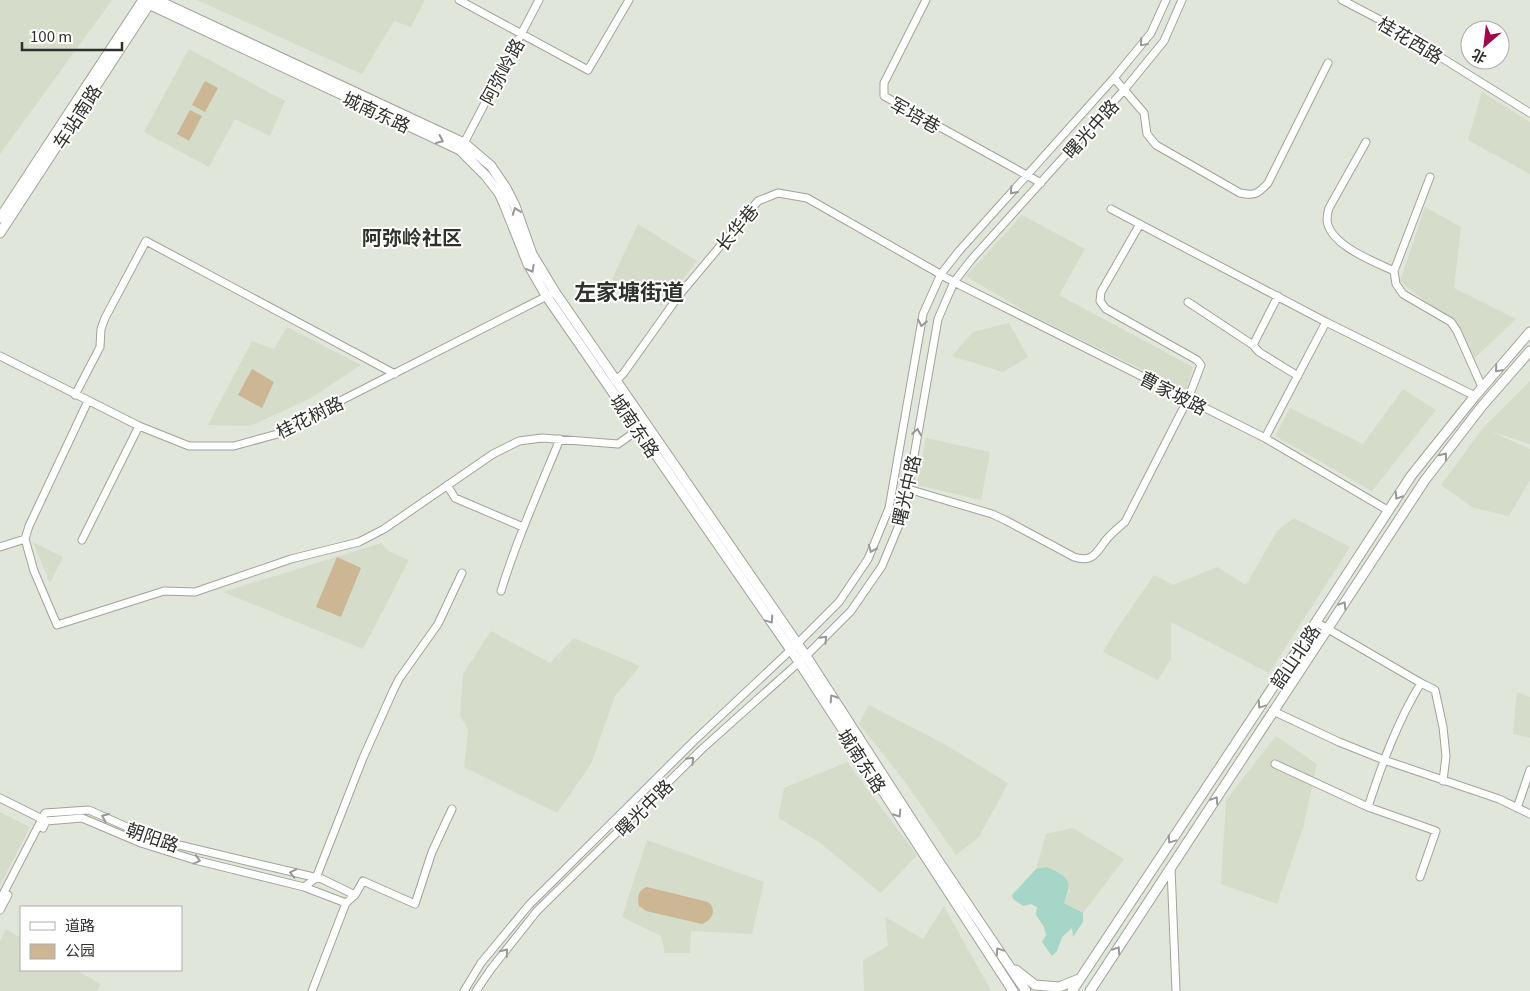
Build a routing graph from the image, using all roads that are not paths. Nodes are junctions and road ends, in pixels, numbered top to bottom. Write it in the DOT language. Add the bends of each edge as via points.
graph roads {
  1 [pos="459,0"];
  2 [pos="538,0"];
  3 [pos="629,0"];
  4 [pos="926,0"];
  5 [pos="1166,0"];
  6 [pos="1182,0"];
  7 [pos="1342,0"];
  8 [pos="148,1"];
  9 [pos="521,34"];
  10 [pos="1328,63"];
  11 [pos="1114,78"];
  12 [pos="1124,90"];
  13 [pos="1530,113"];
  14 [pos="1366,142"];
  15 [pos="464,143"];
  16 [pos="1027,175"];
  17 [pos="1430,177"];
  18 [pos="1041,182"];
  19 [pos="1111,209"];
  20 [pos="0,218"];
  21 [pos="1140,224"];
  22 [pos="0,233"];
  23 [pos="1394,271"];
  24 [pos="941,274"];
  25 [pos="954,282"];
  26 [pos="551,294"];
  27 [pos="1278,296"];
  28 [pos="1188,302"];
  29 [pos="1326,322"];
  30 [pos="1530,332"];
  31 [pos="1253,345"];
  32 [pos="1530,351"];
  33 [pos="0,356"];
  34 [pos="395,374"];
  35 [pos="1298,376"];
  36 [pos="616,381"];
  37 [pos="1482,387"];
  38 [pos="75,395"];
  39 [pos="1475,396"];
  40 [pos="1188,399"];
  41 [pos="88,401"];
  42 [pos="139,426"];
  43 [pos="639,429"];
  44 [pos="1265,438"];
  45 [pos="560,439"];
  46 [pos="448,486"];
  47 [pos="908,489"];
  48 [pos="1389,511"];
  49 [pos="523,527"];
  50 [pos="25,539"];
  51 [pos="82,540"];
  52 [pos="0,547"];
  53 [pos="462,573"];
  54 [pos="501,591"];
  55 [pos="1316,622"];
  56 [pos="1327,630"];
  57 [pos="794,647"];
  58 [pos="803,659"];
  59 [pos="1420,683"];
  60 [pos="1273,711"];
  61 [pos="1384,760"];
  62 [pos="1275,764"];
  63 [pos="1530,770"];
  64 [pos="1443,780"];
  65 [pos="0,798"];
  66 [pos="1368,807"];
  67 [pos="1517,808"];
  68 [pos="452,809"];
  69 [pos="1530,814"];
  70 [pos="44,820"];
  71 [pos="1170,868"];
  72 [pos="1420,877"];
  73 [pos="316,878"];
  74 [pos="304,888"];
  75 [pos="356,895"];
  76 [pos="0,900"];
  77 [pos="346,903"];
  78 [pos="0,910"];
  79 [pos="1009,965"];
  80 [pos="1079,979"];
  81 [pos="312,991"];
  82 [pos="464,991"];
  83 [pos="476,991"];
  84 [pos="1013,991"];
  85 [pos="1026,991"];
  86 [pos="1072,991"];
  87 [pos="1090,991"];
  88 [pos="1176,991"];
  1 -- 9 [label="street"];
  2 -- 9 [label="street, 阿弥岭路"];
  3 -- 9 [label="street" via="588,70"];
  4 -- 16 [label="street, 军培巷" via="884,83 884,96"];
  5 -- 11 [label="street, 曙光中路, one-way" via="1151,33"];
  6 -- 12 [label="street, 曙光中路" via="1164,42"];
  7 -- 13 [label="street, 桂花西路" via="1386,23"];
  8 -- 15 [label="main road, 城南东路"];
  8 -- 20 [label="main road, 车站南路"];
  8 -- 22 [label="main road, 车站南路"];
  8 -- 26 [label="main road, 城南东路, one-way" via="460,150 498,193 528,264"];
  9 -- 15 [label="street, 阿弥岭路"];
  10 -- 12 [label="street" via="1268,182 1260,192 1251,195 1240,193 1156,145 1147,134 1144,113"];
  11 -- 12 [label="street"];
  11 -- 16 [label="street, 曙光中路"];
  12 -- 18 [label="street, 曙光中路"];
  14 -- 23 [label="street" via="1329,208 1327,220 1330,230 1352,252"];
  26 -- 15 [label="main road, 城南东路, one-way" via="506,188 491,166"];
  16 -- 18 [label="street, 军培巷"];
  16 -- 24 [label="street, 曙光中路, one-way"];
  17 -- 23 [label="street"];
  18 -- 25 [label="street, 曙光中路"];
  19 -- 21 [label="street"];
  21 -- 27 [label="street"];
  21 -- 40 [label="street" via="1101,292 1100,301 1106,309 1197,360 1201,365"];
  23 -- 37 [label="street" via="1396,284 1404,294 1451,322"];
  24 -- 25 [label="street, 长华巷"];
  24 -- 36 [label="street, 长华巷" via="807,198 778,193 758,200 680,294"];
  24 -- 57 [label="street, 曙光中路, one-way" via="923,314 889,508 868,559 839,602"];
  25 -- 40 [label="street, 曹家坡路"];
  47 -- 25 [label="street, 曙光中路, one-way" via="938,319"];
  26 -- 34 [label="street, 桂花树路"];
  26 -- 36 [label="main road, 城南东路"];
  26 -- 43 [label="main road, 城南东路"];
  27 -- 29 [label="street"];
  27 -- 31 [label="street"];
  28 -- 31 [label="street"];
  29 -- 35 [label="street"];
  29 -- 39 [label="street"];
  30 -- 37 [label="main road, 韶山北路, one-way"];
  31 -- 35 [label="street"];
  56 -- 32 [label="main road, 韶山北路, one-way" via="1425,480 1482,406"];
  33 -- 38 [label="street, 桂花树路"];
  34 -- 38 [label="street" via="146,242 105,318 100,346"];
  34 -- 42 [label="street, 桂花树路" via="281,433 234,446 190,446"];
  35 -- 44 [label="street"];
  36 -- 57 [label="main road, 城南东路"];
  37 -- 39 [label="main road, 韶山北路"];
  38 -- 41 [label="street, 桂花树路"];
  39 -- 48 [label="main road, 韶山北路, one-way" via="1411,476"];
  40 -- 44 [label="street, 曹家坡路"];
  40 -- 47 [label="street" via="1124,522 1088,559 1074,557 992,514"];
  41 -- 42 [label="street, 桂花树路"];
  41 -- 50 [label="street" via="28,526"];
  42 -- 51 [label="street"];
  43 -- 45 [label="street" via="618,444"];
  43 -- 57 [label="main road, 城南东路, one-way"];
  44 -- 48 [label="street, 曹家坡路"];
  45 -- 46 [label="street" via="519,441 493,454"];
  45 -- 49 [label="street"];
  46 -- 49 [label="street" via="455,498"];
  46 -- 50 [label="street" via="359,542 291,559 195,592 164,590 57,626 34,571"];
  58 -- 47 [label="street, 曙光中路, one-way" via="851,612 882,566 904,513"];
  48 -- 55 [label="main road, 韶山北路"];
  49 -- 54 [label="street"];
  50 -- 52 [label="street"];
  53 -- 73 [label="street" via="438,624 393,691"];
  55 -- 56 [label="street"];
  55 -- 80 [label="main road, 韶山北路, one-way"];
  56 -- 59 [label="street"];
  56 -- 60 [label="main road, 韶山北路"];
  57 -- 58 [label="main road, 城南东路"];
  57 -- 82 [label="street, 曙光中路" via="529,905 482,963"];
  79 -- 58 [label="main road, 城南东路, one-way"];
  83 -- 58 [label="street, 曙光中路, one-way" via="537,911 702,750"];
  58 -- 84 [label="main road, 城南东路, one-way"];
  59 -- 61 [label="street" via="1405,709"];
  59 -- 64 [label="street" via="1435,690 1446,756"];
  60 -- 61 [label="street"];
  71 -- 60 [label="main road, 韶山北路, one-way"];
  61 -- 64 [label="street"];
  61 -- 66 [label="street"];
  62 -- 66 [label="street"];
  63 -- 67 [label="street"];
  64 -- 67 [label="street"];
  65 -- 70 [label="street"];
  66 -- 72 [label="street" via="1436,831"];
  67 -- 69 [label="street"];
  68 -- 75 [label="street" via="432,852 415,904 363,880"];
  73 -- 70 [label="street, 朝阳路, one-way" via="154,839 89,810 45,813"];
  70 -- 74 [label="street, 朝阳路, one-way" via="82,818 159,849"];
  70 -- 76 [label="street"];
  70 -- 78 [label="street"];
  87 -- 71 [label="main road, 韶山北路, one-way"];
  71 -- 88 [label="street"];
  73 -- 74 [label="street"];
  73 -- 75 [label="street, 朝阳路"];
  74 -- 77 [label="street, 朝阳路"];
  75 -- 77 [label="street"];
  77 -- 81 [label="street"];
  79 -- 80 [label="main road" via="1035,985 1060,987"];
  79 -- 85 [label="main road, 城南东路"];
  80 -- 86 [label="main road, 韶山北路"];
}
